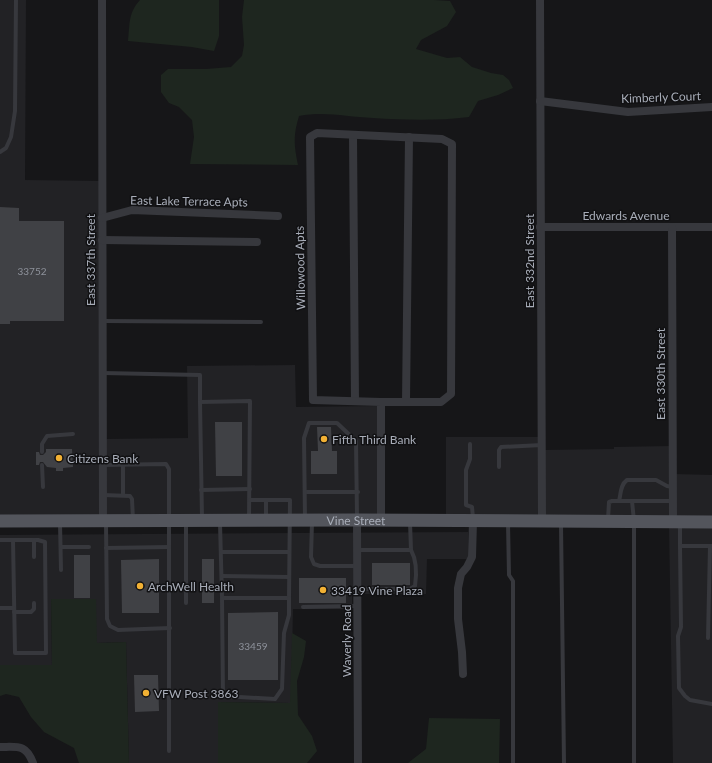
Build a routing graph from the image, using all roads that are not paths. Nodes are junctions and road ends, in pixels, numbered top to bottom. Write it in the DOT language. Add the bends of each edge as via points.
graph roads {
  1 [pos="16,0"];
  2 [pos="102,0"];
  3 [pos="540,0"];
  4 [pos="540,101"];
  5 [pos="712,107"];
  6 [pos="353,135"];
  7 [pos="409,137"];
  8 [pos="0,152"];
  9 [pos="278,216"];
  10 [pos="102,218"];
  11 [pos="540,227"];
  12 [pos="672,227"];
  13 [pos="712,227"];
  14 [pos="102,240"];
  15 [pos="257,242"];
  16 [pos="102,321"];
  17 [pos="260,322"];
  18 [pos="103,373"];
  19 [pos="355,401"];
  20 [pos="200,402"];
  21 [pos="381,402"];
  22 [pos="406,402"];
  23 [pos="73,434"];
  24 [pos="470,444"];
  25 [pos="542,445"];
  26 [pos="42,452"];
  27 [pos="42,465"];
  28 [pos="103,465"];
  29 [pos="123,465"];
  30 [pos="499,467"];
  31 [pos="43,487"];
  32 [pos="673,487"];
  33 [pos="250,489"];
  34 [pos="201,490"];
  35 [pos="305,492"];
  36 [pos="358,492"];
  37 [pos="123,495"];
  38 [pos="103,496"];
  39 [pos="250,500"];
  40 [pos="266,500"];
  41 [pos="620,501"];
  42 [pos="632,501"];
  43 [pos="673,501"];
  44 [pos="169,520"];
  45 [pos="186,520"];
  46 [pos="202,520"];
  47 [pos="220,520"];
  48 [pos="249,520"];
  49 [pos="266,520"];
  50 [pos="290,520"];
  51 [pos="309,520"];
  52 [pos="357,520"];
  53 [pos="381,520"];
  54 [pos="410,520"];
  55 [pos="0,521"];
  56 [pos="60,521"];
  57 [pos="105,521"];
  58 [pos="133,521"];
  59 [pos="473,521"];
  60 [pos="508,521"];
  61 [pos="542,521"];
  62 [pos="561,521"];
  63 [pos="608,522"];
  64 [pos="634,522"];
  65 [pos="676,522"];
  66 [pos="712,522"];
  67 [pos="0,540"];
  68 [pos="13,540"];
  69 [pos="34,540"];
  70 [pos="89,546"];
  71 [pos="680,546"];
  72 [pos="711,546"];
  73 [pos="61,547"];
  74 [pos="169,547"];
  75 [pos="106,548"];
  76 [pos="358,550"];
  77 [pos="411,550"];
  78 [pos="221,552"];
  79 [pos="290,552"];
  80 [pos="34,557"];
  81 [pos="358,566"];
  82 [pos="61,570"];
  83 [pos="222,576"];
  84 [pos="289,577"];
  85 [pos="358,589"];
  86 [pos="222,598"];
  87 [pos="289,598"];
  88 [pos="34,603"];
  89 [pos="186,603"];
  90 [pos="358,606"];
  91 [pos="303,607"];
  92 [pos="0,608"];
  93 [pos="14,610"];
  94 [pos="170,628"];
  95 [pos="708,638"];
  96 [pos="463,674"];
  97 [pos="712,704"];
  98 [pos="0,747"];
  99 [pos="169,751"];
  100 [pos="33,763"];
  101 [pos="358,763"];
  102 [pos="513,763"];
  103 [pos="564,763"];
  104 [pos="634,763"];
  1 -- 8 [label="lane" via="15,111 11,137 6,148"];
  2 -- 10 [label="street, East 337th Street"];
  3 -- 4 [label="street, East 332nd Street"];
  4 -- 5 [label="street, Kimberly Court" via="628,112"];
  4 -- 11 [label="street, East 332nd Street"];
  6 -- 7 [label="street, Willowood Apts"];
  6 -- 19 [label="street"];
  6 -- 19 [label="street, Willowood Apts" via="317,133 310,137 313,400"];
  7 -- 22 [label="street"];
  7 -- 22 [label="street, Willowood Apts" via="442,139 452,144 452,386 451,394 441,402"];
  9 -- 10 [label="street, East Lake Terrace Apts" via="132,210"];
  10 -- 14 [label="street, East 337th Street"];
  11 -- 12 [label="street, Edwards Avenue"];
  11 -- 25 [label="street, East 332nd Street"];
  12 -- 13 [label="street, Edwards Avenue"];
  12 -- 32 [label="street, East 330th Street"];
  14 -- 15 [label="street"];
  14 -- 16 [label="street, East 337th Street"];
  16 -- 17 [label="lane"];
  16 -- 18 [label="street, East 337th Street"];
  18 -- 20 [label="lane" via="200,375"];
  18 -- 28 [label="street, East 337th Street"];
  19 -- 21 [label="street, Willowood Apts"];
  20 -- 33 [label="lane" via="250,401"];
  20 -- 34 [label="lane"];
  21 -- 22 [label="street, Willowood Apts"];
  21 -- 53 [label="street"];
  23 -- 26 [label="lane" via="47,436 42,444"];
  24 -- 59 [label="lane" via="470,459 466,470 466,504 472,507"];
  25 -- 30 [label="lane" via="501,447"];
  25 -- 61 [label="street, East 332nd Street"];
  27 -- 31 [label="lane"];
  28 -- 29 [label="lane"];
  28 -- 38 [label="street, East 337th Street"];
  29 -- 37 [label="lane"];
  29 -- 44 [label="lane" via="168,466"];
  32 -- 41 [label="lane" via="656,480 627,480 622,486"];
  32 -- 43 [label="street, East 330th Street"];
  33 -- 34 [label="lane"];
  33 -- 39 [label="lane"];
  34 -- 46 [label="lane"];
  35 -- 36 [label="lane"];
  35 -- 36 [label="lane" via="304,438 309,423 337,423 356,441"];
  35 -- 51 [label="lane"];
  36 -- 52 [label="lane"];
  37 -- 38 [label="lane"];
  37 -- 58 [label="lane" via="132,499"];
  38 -- 57 [label="street, East 337th Street"];
  39 -- 40 [label="lane"];
  39 -- 48 [label="lane"];
  40 -- 49 [label="lane"];
  40 -- 50 [label="lane" via="290,500"];
  41 -- 42 [label="lane"];
  41 -- 63 [label="lane" via="609,502"];
  42 -- 43 [label="lane"];
  42 -- 64 [label="lane"];
  43 -- 65 [label="street, East 330th Street"];
  44 -- 45 [label="main road, Vine Street"];
  44 -- 58 [label="main road, Vine Street"];
  44 -- 74 [label="lane"];
  45 -- 46 [label="main road, Vine Street"];
  45 -- 89 [label="lane"];
  46 -- 47 [label="main road, Vine Street"];
  47 -- 48 [label="main road, Vine Street"];
  47 -- 78 [label="lane"];
  48 -- 49 [label="main road, Vine Street"];
  49 -- 50 [label="main road, Vine Street"];
  50 -- 51 [label="main road, Vine Street"];
  50 -- 79 [label="lane"];
  51 -- 52 [label="main road, Vine Street"];
  51 -- 81 [label="lane" via="311,557 314,564"];
  52 -- 53 [label="main road, Vine Street"];
  52 -- 76 [label="street, Waverly Road"];
  53 -- 54 [label="main road, Vine Street"];
  54 -- 59 [label="main road, Vine Street"];
  54 -- 77 [label="lane"];
  55 -- 56 [label="main road, Vine Street"];
  56 -- 57 [label="main road, Vine Street"];
  56 -- 73 [label="lane"];
  57 -- 58 [label="main road, Vine Street"];
  57 -- 75 [label="lane"];
  59 -- 60 [label="main road, Vine Street"];
  59 -- 96 [label="street" via="472,557 461,574 458,588"];
  60 -- 61 [label="main road, Vine Street"];
  60 -- 102 [label="lane" via="509,575 513,581"];
  61 -- 62 [label="main road, Vine Street"];
  62 -- 63 [label="main road, Vine Street"];
  62 -- 103 [label="lane"];
  63 -- 64 [label="main road, Vine Street"];
  64 -- 65 [label="main road, Vine Street"];
  64 -- 104 [label="lane"];
  65 -- 66 [label="main road, Vine Street"];
  65 -- 71 [label="lane"];
  67 -- 68 [label="lane"];
  68 -- 69 [label="lane"];
  68 -- 93 [label="lane"];
  69 -- 80 [label="lane"];
  69 -- 93 [label="lane" via="45,542 46,653 15,653"];
  70 -- 73 [label="lane"];
  71 -- 72 [label="lane"];
  71 -- 97 [label="lane" via="679,688 690,700"];
  72 -- 95 [label="lane"];
  73 -- 82 [label="lane"];
  74 -- 75 [label="lane"];
  74 -- 94 [label="lane"];
  75 -- 94 [label="lane" via="107,619 110,626 118,630"];
  76 -- 77 [label="lane"];
  76 -- 81 [label="street, Waverly Road"];
  77 -- 85 [label="lane" via="415,558 415,586"];
  78 -- 79 [label="lane"];
  78 -- 83 [label="lane"];
  79 -- 84 [label="lane"];
  81 -- 85 [label="street, Waverly Road"];
  83 -- 84 [label="lane"];
  83 -- 86 [label="lane"];
  84 -- 87 [label="lane"];
  85 -- 90 [label="street, Waverly Road"];
  86 -- 87 [label="lane"];
  86 -- 87 [label="lane" via="223,696 275,699 282,689 284,633 290,614"];
  88 -- 93 [label="lane" via="32,612"];
  90 -- 91 [label="lane"];
  90 -- 101 [label="street, Waverly Road"];
  92 -- 93 [label="lane"];
  94 -- 99 [label="lane"];
  98 -- 100 [label="street" via="21,747 29,754"];
}
